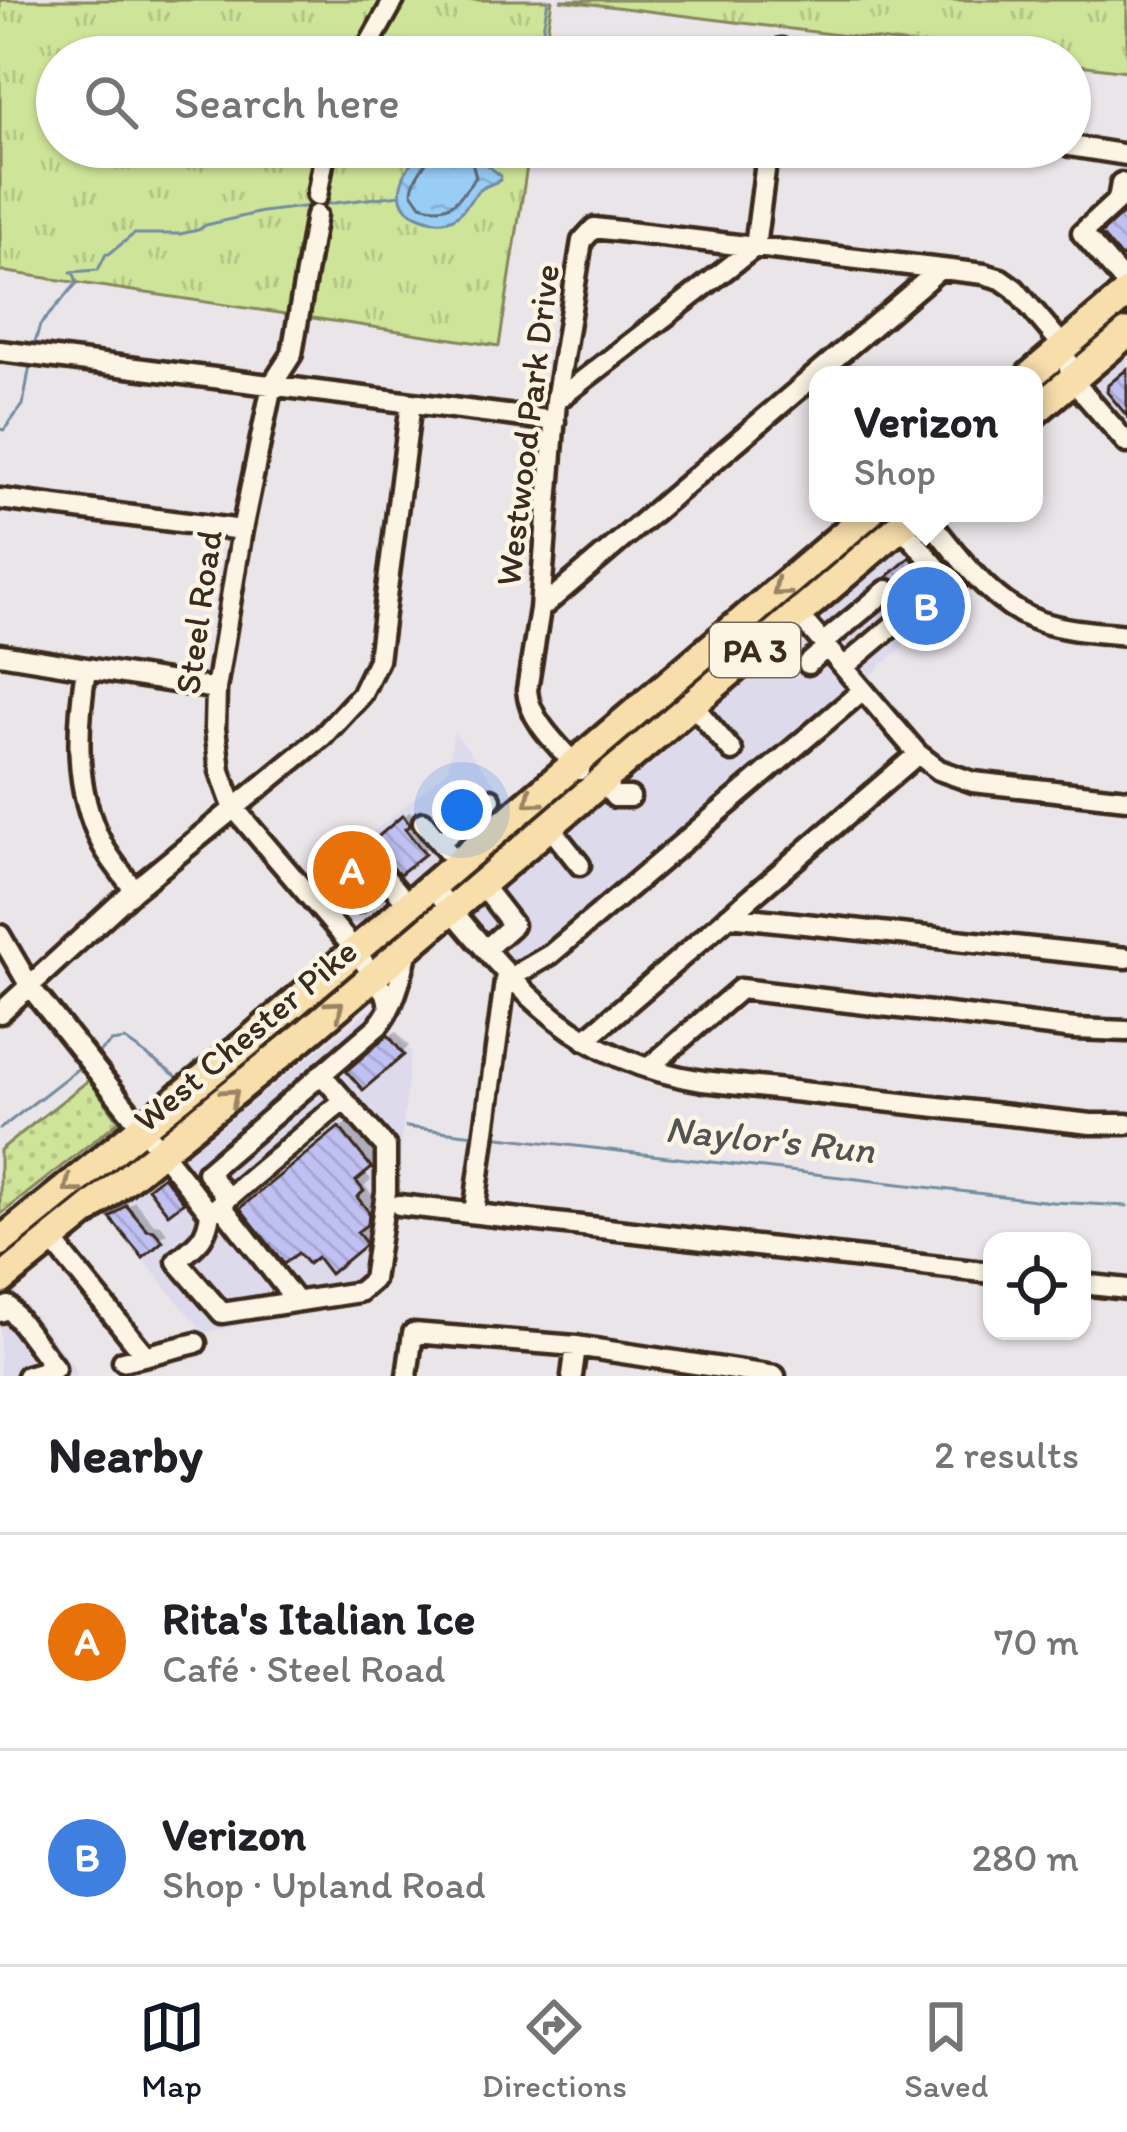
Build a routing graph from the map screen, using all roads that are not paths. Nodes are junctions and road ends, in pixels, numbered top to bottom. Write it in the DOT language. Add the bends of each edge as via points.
graph roads {
  1 [pos="394,0"];
  2 [pos="374,36"];
  3 [pos="1091,149"];
  4 [pos="1127,155"];
  5 [pos="322,168"];
  6 [pos="765,168"];
  7 [pos="1127,184"];
  8 [pos="755,247"];
  9 [pos="940,269"];
  10 [pos="1127,289"];
  11 [pos="1127,333"];
  12 [pos="1064,347"];
  13 [pos="9,352"];
  14 [pos="826,366"];
  15 [pos="1042,366"];
  16 [pos="809,380"];
  17 [pos="1072,380"];
  18 [pos="272,385"];
  19 [pos="411,403"];
  20 [pos="1043,404"];
  21 [pos="555,411"];
  22 [pos="1125,437"];
  23 [pos="0,499"];
  24 [pos="858,522"];
  25 [pos="907,522"];
  26 [pos="916,522"];
  27 [pos="918,522"];
  28 [pos="242,530"];
  29 [pos="861,560"];
  30 [pos="940,571"];
  31 [pos="887,590"];
  32 [pos="539,609"];
  33 [pos="798,614"];
  34 [pos="1127,635"];
  35 [pos="825,645"];
  36 [pos="0,654"];
  37 [pos="808,664"];
  38 [pos="844,667"];
  39 [pos="86,668"];
  40 [pos="216,689"];
  41 [pos="863,690"];
  42 [pos="692,704"];
  43 [pos="732,751"];
  44 [pos="918,754"];
  45 [pos="575,764"];
  46 [pos="598,784"];
  47 [pos="630,797"];
  48 [pos="491,799"];
  49 [pos="1127,799"];
  50 [pos="233,807"];
  51 [pos="423,822"];
  52 [pos="549,826"];
  53 [pos="449,853"];
  54 [pos="580,865"];
  55 [pos="482,884"];
  56 [pos="432,886"];
  57 [pos="134,890"];
  58 [pos="315,903"];
  59 [pos="410,905"];
  60 [pos="452,909"];
  61 [pos="729,916"];
  62 [pos="0,935"];
  63 [pos="410,945"];
  64 [pos="486,949"];
  65 [pos="356,951"];
  66 [pos="1127,958"];
  67 [pos="508,976"];
  68 [pos="372,977"];
  69 [pos="31,988"];
  70 [pos="389,1008"];
  71 [pos="0,1013"];
  72 [pos="1127,1031"];
  73 [pos="585,1040"];
  74 [pos="648,1068"];
  75 [pos="321,1074"];
  76 [pos="344,1100"];
  77 [pos="1127,1124"];
  78 [pos="142,1129"];
  79 [pos="162,1153"];
  80 [pos="399,1205"];
  81 [pos="220,1206"];
  82 [pos="473,1214"];
  83 [pos="52,1240"];
  84 [pos="0,1242"];
  85 [pos="983,1273"];
  86 [pos="0,1281"];
  87 [pos="1091,1285"];
  88 [pos="1127,1289"];
  89 [pos="296,1301"];
  90 [pos="0,1312"];
  91 [pos="196,1343"];
  92 [pos="577,1346"];
  93 [pos="145,1355"];
  94 [pos="123,1361"];
  95 [pos="734,1374"];
  96 [pos="27,1376"];
  97 [pos="407,1376"];
  98 [pos="572,1376"];
  99 [pos="775,1376"];
  1 -- 2 [label="street"];
  3 -- 4 [label="street"];
  5 -- 18 [label="street, Steel Road" via="292,354"];
  6 -- 8 [label="street"];
  7 -- 10 [label="street" via="1082,233"];
  8 -- 9 [label="street, Westwood Park Drive"];
  8 -- 21 [label="street"];
  8 -- 21 [label="street, Westwood Park Drive" via="594,228 582,241"];
  9 -- 12 [label="street, Westwood Park Drive" via="1009,284"];
  9 -- 14 [label="street"];
  10 -- 12 [label="highway"];
  11 -- 17 [label="highway"];
  12 -- 15 [label="highway"];
  12 -- 17 [label="street, Westwood Park Drive"];
  13 -- 18 [label="street"];
  16 -- 32 [label="street"];
  17 -- 20 [label="highway"];
  17 -- 22 [label="street"];
  18 -- 19 [label="street"];
  18 -- 28 [label="street, Steel Road"];
  19 -- 21 [label="street"];
  19 -- 50 [label="street" via="378,660 362,695 322,736"];
  21 -- 32 [label="street, Westwood Park Drive"];
  23 -- 28 [label="street"];
  24 -- 45 [label="highway, West Chester Pike / PA 3, one-way"];
  25 -- 29 [label="highway, West Chester Pike / PA 3"];
  26 -- 30 [label="street"];
  27 -- 34 [label="street" via="1013,609 1051,625"];
  28 -- 40 [label="street, Steel Road"];
  29 -- 31 [label="street"];
  29 -- 33 [label="highway, West Chester Pike / PA 3"];
  31 -- 35 [label="street"];
  31 -- 38 [label="street" via="908,614"];
  32 -- 45 [label="street, Westwood Park Drive" via="528,700"];
  33 -- 35 [label="street"];
  33 -- 42 [label="highway, West Chester Pike / PA 3"];
  35 -- 37 [label="street"];
  35 -- 38 [label="street"];
  36 -- 39 [label="street"];
  38 -- 41 [label="street"];
  39 -- 40 [label="street"];
  39 -- 57 [label="street" via="79,766 90,817"];
  40 -- 50 [label="street, Steel Road" via="220,771"];
  41 -- 44 [label="street"];
  41 -- 67 [label="street" via="551,954"];
  42 -- 43 [label="street"];
  42 -- 46 [label="highway, West Chester Pike / PA 3"];
  44 -- 49 [label="street" via="973,782"];
  44 -- 61 [label="street"];
  45 -- 46 [label="street, Westwood Park Drive"];
  45 -- 53 [label="highway, West Chester Pike / PA 3, one-way"];
  46 -- 47 [label="street"];
  46 -- 52 [label="highway, West Chester Pike / PA 3"];
  48 -- 53 [label="street"];
  50 -- 57 [label="street"];
  50 -- 58 [label="street, Steel Road"];
  51 -- 53 [label="street"];
  52 -- 54 [label="street"];
  52 -- 55 [label="highway, West Chester Pike / PA 3"];
  53 -- 56 [label="highway, West Chester Pike / PA 3"];
  55 -- 60 [label="highway, West Chester Pike / PA 3"];
  55 -- 64 [label="street" via="513,925"];
  56 -- 59 [label="highway, West Chester Pike / PA 3"];
  56 -- 60 [label="street"];
  57 -- 69 [label="street"];
  58 -- 59 [label="street" via="340,881 358,902 386,878"];
  58 -- 65 [label="street, Steel Road"];
  59 -- 65 [label="highway, West Chester Pike / PA 3"];
  60 -- 63 [label="highway, West Chester Pike / PA 3"];
  60 -- 64 [label="street"];
  61 -- 66 [label="street"];
  61 -- 73 [label="street"];
  62 -- 69 [label="street"];
  63 -- 68 [label="highway, West Chester Pike / PA 3"];
  63 -- 70 [label="street"];
  64 -- 67 [label="street"];
  65 -- 68 [label="street, Steel Road"];
  65 -- 78 [label="highway, West Chester Pike / PA 3"];
  67 -- 73 [label="street"];
  67 -- 82 [label="street"];
  68 -- 70 [label="street, Steel Road"];
  79 -- 68 [label="highway, West Chester Pike / PA 3, one-way"];
  69 -- 71 [label="street"];
  69 -- 78 [label="street"];
  70 -- 75 [label="street"];
  72 -- 74 [label="street" via="740,989"];
  73 -- 74 [label="street"];
  74 -- 77 [label="street" via="703,1081"];
  75 -- 76 [label="street"];
  75 -- 81 [label="street" via="207,1172"];
  76 -- 81 [label="street"];
  76 -- 89 [label="street" via="386,1147 373,1280 359,1292"];
  78 -- 79 [label="street"];
  78 -- 84 [label="highway, West Chester Pike / PA 3, one-way"];
  79 -- 81 [label="street"];
  79 -- 83 [label="highway, West Chester Pike / PA 3"];
  80 -- 82 [label="street"];
  81 -- 89 [label="street"];
  81 -- 89 [label="street" via="177,1261 222,1312"];
  82 -- 85 [label="street"];
  83 -- 86 [label="highway, West Chester Pike / PA 3"];
  83 -- 93 [label="street"];
  87 -- 88 [label="street"];
  90 -- 96 [label="street" via="8,1306 55,1368"];
  91 -- 93 [label="street"];
  92 -- 95 [label="street"];
  92 -- 97 [label="street" via="413,1334"];
  92 -- 98 [label="street"];
  93 -- 94 [label="street"];
  95 -- 99 [label="street"];
}
